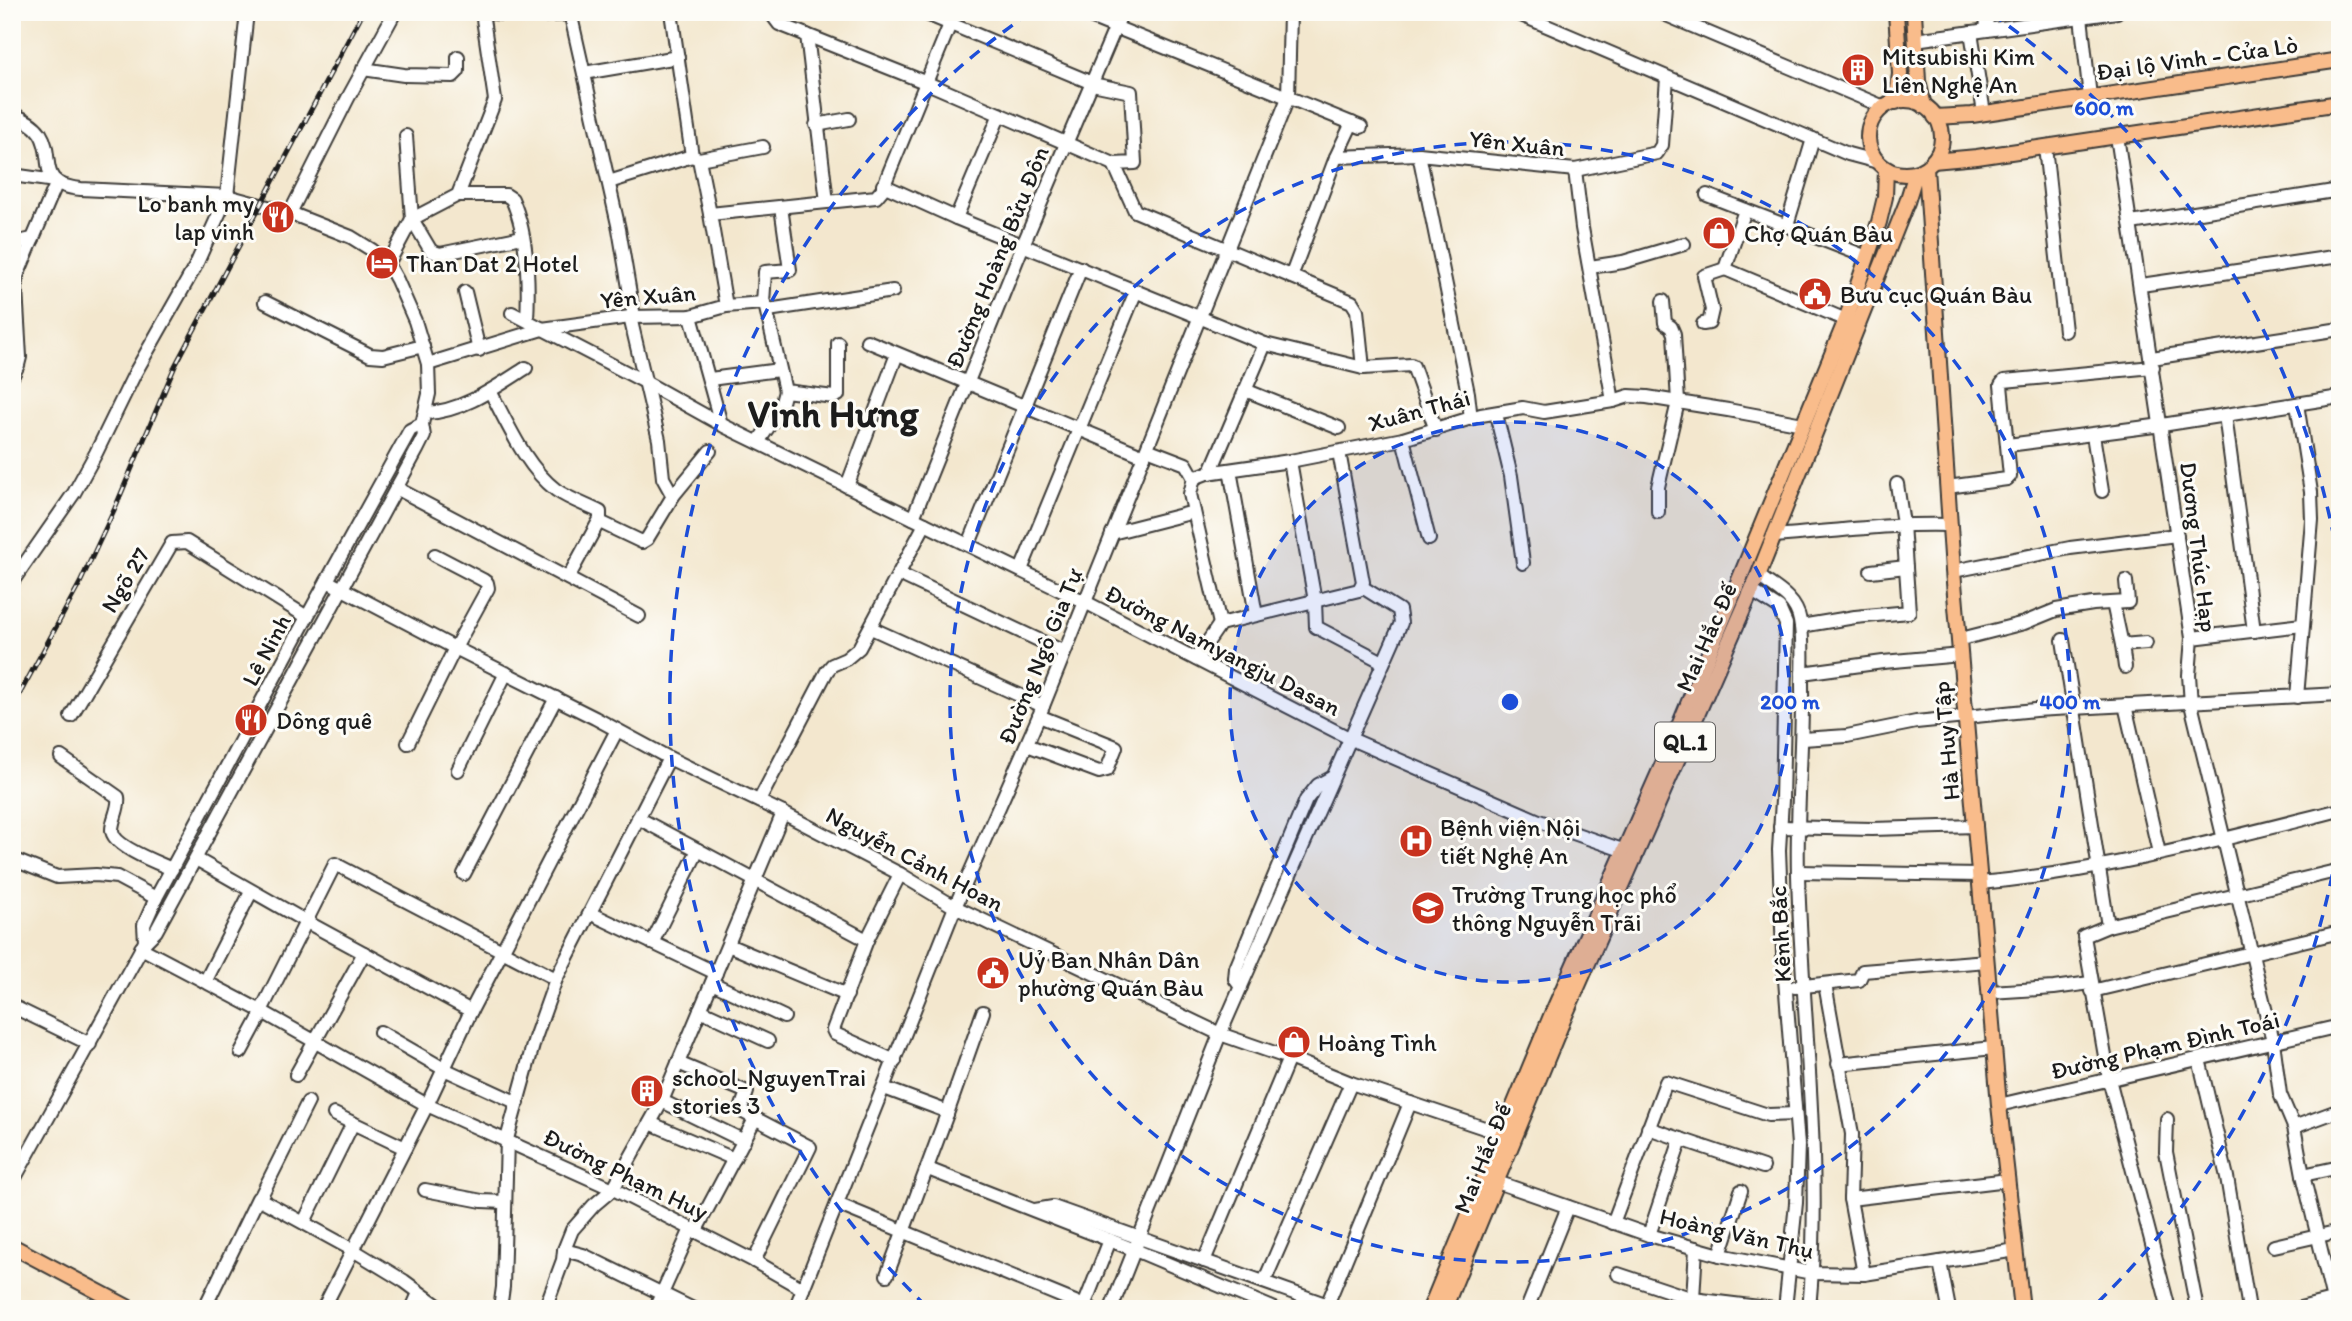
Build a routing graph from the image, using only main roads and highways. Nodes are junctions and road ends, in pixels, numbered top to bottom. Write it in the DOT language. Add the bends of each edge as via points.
graph roads {
  1 [pos="1896,12"];
  2 [pos="1913,12"];
  3 [pos="2340,60"];
  4 [pos="2340,103"];
  5 [pos="1890,104"];
  6 [pos="1924,106"];
  7 [pos="1935,117"];
  8 [pos="1882,165"];
  9 [pos="1925,167"];
  10 [pos="1672,758"];
  11 [pos="1557,1018"];
  12 [pos="12,1246"];
  13 [pos="1453,1269"];
  14 [pos="131,1309"];
  15 [pos="1430,1309"];
  16 [pos="1444,1309"];
  17 [pos="2022,1309"];
  1 -- 5 [label="main road, QL.1" via="1900,74"];
  2 -- 6 [label="main road"];
  3 -- 7 [label="main road, Đại lộ Vinh - Cửa Lò"];
  4 -- 9 [label="main road"];
  5 -- 6 [label="main road"];
  5 -- 8 [label="main road, QL.1" via="1871,123 1868,133 1872,153"];
  6 -- 7 [label="main road"];
  7 -- 9 [label="main road, QL.1" via="1942,142"];
  8 -- 9 [label="main road" via="1906,174"];
  8 -- 10 [label="main road, Mai Hắc Đế / QL.1" via="1885,197 1846,320"];
  9 -- 10 [label="main road, Mai Hắc Đế / QL.1" via="1752,591"];
  9 -- 17 [label="main road, Hà Huy Tập" via="1953,571 1999,1105"];
  10 -- 11 [label="main road, Mai Hắc Đế / QL.1"];
  10 -- 11 [label="main road, Mai Hắc Đế / QL.1" via="1625,851"];
  11 -- 13 [label="main road, Mai Hắc Đế / QL.1" via="1502,1134"];
  11 -- 13 [label="main road, Mai Hắc Đế / QL.1" via="1497,1182"];
  12 -- 14 [label="main road"];
  13 -- 15 [label="main road, Mai Hắc Đế / QL.1"];
  13 -- 16 [label="main road, Mai Hắc Đế / QL.1"];
}
